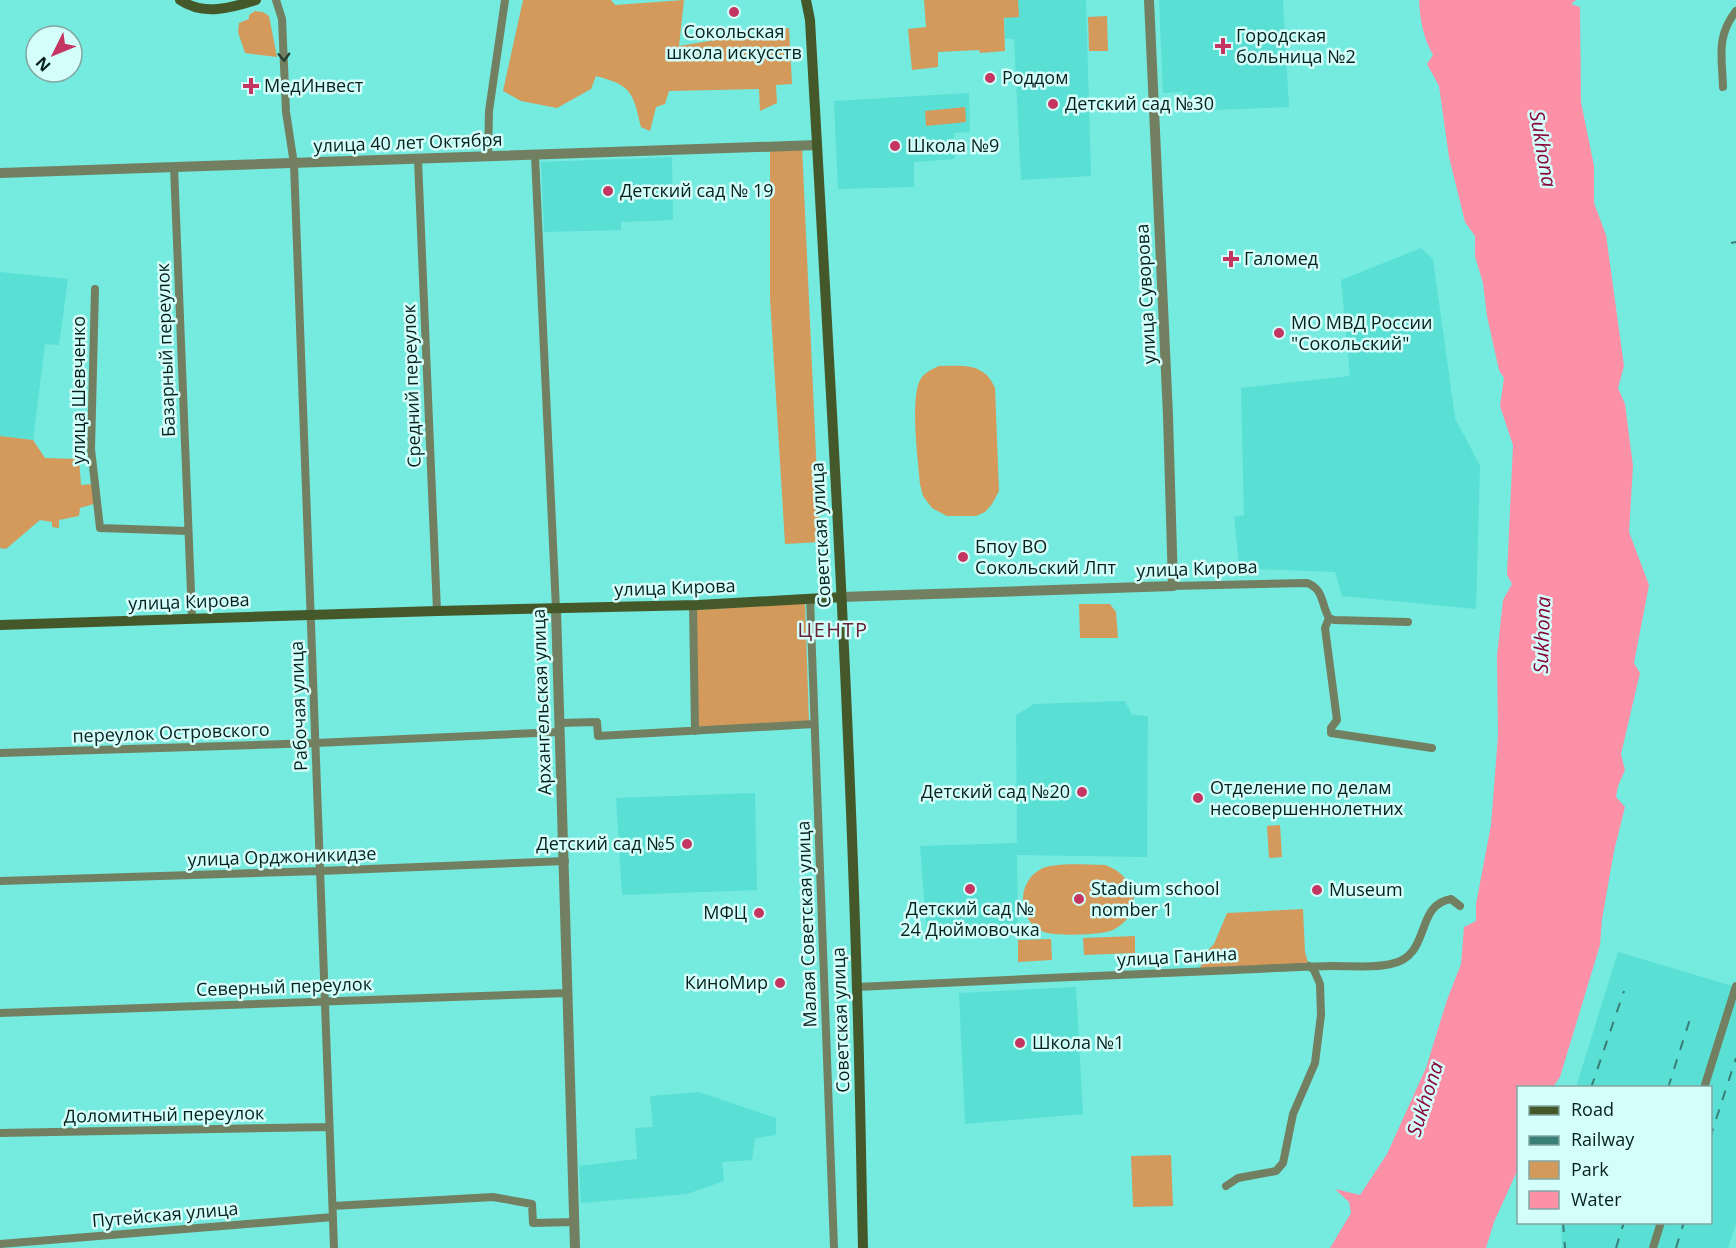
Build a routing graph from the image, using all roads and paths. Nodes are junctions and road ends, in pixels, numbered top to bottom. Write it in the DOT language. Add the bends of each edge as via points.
graph roads {
  1 [pos="180,0"];
  2 [pos="256,0"];
  3 [pos="276,0"];
  4 [pos="506,0"];
  5 [pos="806,0"];
  6 [pos="1149,0"];
  7 [pos="1736,11"];
  8 [pos="1723,87"];
  9 [pos="817,145"];
  10 [pos="535,156"];
  11 [pos="488,157"];
  12 [pos="418,160"];
  13 [pos="294,164"];
  14 [pos="174,167"];
  15 [pos="0,173"];
  16 [pos="95,289"];
  17 [pos="188,531"];
  18 [pos="1173,586"];
  19 [pos="841,597"];
  20 [pos="810,598"];
  21 [pos="693,605"];
  22 [pos="556,609"];
  23 [pos="436,611"];
  24 [pos="311,615"];
  25 [pos="192,618"];
  26 [pos="1329,618"];
  27 [pos="1408,622"];
  28 [pos="0,626"];
  29 [pos="814,724"];
  30 [pos="559,727"];
  31 [pos="695,730"];
  32 [pos="316,743"];
  33 [pos="1432,748"];
  34 [pos="0,753"];
  35 [pos="565,861"];
  36 [pos="320,871"];
  37 [pos="0,880"];
  38 [pos="1460,906"];
  39 [pos="1310,966"];
  40 [pos="1736,986"];
  41 [pos="857,987"];
  42 [pos="568,993"];
  43 [pos="325,1002"];
  44 [pos="0,1013"];
  45 [pos="1705,1086"];
  46 [pos="329,1127"];
  47 [pos="0,1133"];
  48 [pos="1226,1186"];
  49 [pos="333,1206"];
  50 [pos="333,1216"];
  51 [pos="575,1222"];
  52 [pos="1660,1224"];
  53 [pos="0,1244"];
  54 [pos="334,1248"];
  55 [pos="575,1248"];
  56 [pos="834,1248"];
  57 [pos="863,1248"];
  58 [pos="1653,1248"];
  1 -- 2 [label="main road" via="207,10"];
  3 -- 13 [label="street, Рабочая улица, one-way" via="282,19 286,112"];
  4 -- 11 [label="street" via="489,111"];
  5 -- 9 [label="main road, Советская улица"];
  6 -- 18 [label="street, улица Суворова"];
  7 -- 8 [label="street" via="1723,36"];
  9 -- 10 [label="street, улица 40 лет Октября"];
  9 -- 19 [label="main road, Советская улица"];
  10 -- 11 [label="street, улица 40 лет Октября"];
  10 -- 22 [label="street, Архангельская улица"];
  11 -- 12 [label="street, улица 40 лет Октября"];
  12 -- 13 [label="street, улица 40 лет Октября"];
  12 -- 23 [label="street, Средний переулок"];
  13 -- 14 [label="street, улица 40 лет Октября"];
  13 -- 24 [label="street, Рабочая улица"];
  14 -- 15 [label="street, улица 40 лет Октября"];
  14 -- 17 [label="street, Базарный переулок"];
  16 -- 17 [label="street, улица Шевченко" via="91,449 100,528"];
  17 -- 25 [label="street, Базарный переулок"];
  18 -- 19 [label="street, улица Кирова"];
  18 -- 26 [label="street, улица Кирова" via="1307,583 1319,591"];
  19 -- 20 [label="main road, улица Кирова"];
  19 -- 41 [label="main road, Советская улица"];
  20 -- 21 [label="main road, улица Кирова"];
  20 -- 29 [label="street, Малая Советская улица"];
  21 -- 22 [label="main road, улица Кирова"];
  21 -- 31 [label="street"];
  22 -- 23 [label="main road, улица Кирова"];
  22 -- 30 [label="street, Архангельская улица"];
  23 -- 24 [label="main road, улица Кирова"];
  24 -- 25 [label="main road, улица Кирова"];
  24 -- 32 [label="street, Рабочая улица"];
  25 -- 28 [label="main road, улица Кирова"];
  26 -- 27 [label="street"];
  26 -- 33 [label="street" via="1325,628 1337,720 1331,733"];
  29 -- 31 [label="street, переулок Островского"];
  29 -- 56 [label="street, Малая Советская улица"];
  30 -- 31 [label="street, переулок Островского" via="597,722 598,736"];
  30 -- 32 [label="street, переулок Островского"];
  30 -- 35 [label="street, Архангельская улица"];
  32 -- 34 [label="street, переулок Островского"];
  32 -- 36 [label="street, Рабочая улица"];
  35 -- 36 [label="street, улица Орджоникидзе"];
  35 -- 42 [label="street, Архангельская улица"];
  36 -- 37 [label="street, улица Орджоникидзе"];
  36 -- 43 [label="street, Рабочая улица"];
  38 -- 39 [label="street, улица Ганина" via="1451,899 1440,901 1430,911 1412,952 1396,963"];
  39 -- 41 [label="street, улица Ганина"];
  39 -- 48 [label="street" via="1320,984 1316,1063 1293,1114 1283,1163 1276,1170 1238,1178"];
  40 -- 45 [label="street"];
  41 -- 57 [label="main road, Советская улица"];
  42 -- 43 [label="street, Северный переулок"];
  42 -- 51 [label="street, Архангельская улица"];
  43 -- 44 [label="street, Северный переулок"];
  43 -- 46 [label="street, Рабочая улица"];
  46 -- 47 [label="street, Доломитный переулок"];
  46 -- 49 [label="street, Рабочая улица"];
  49 -- 50 [label="street, Рабочая улица"];
  49 -- 51 [label="street" via="493,1197 532,1204 533,1223"];
  50 -- 53 [label="street, Путейская улица"];
  50 -- 54 [label="street, Рабочая улица"];
  51 -- 55 [label="street, Архангельская улица"];
  52 -- 58 [label="street"];
}
